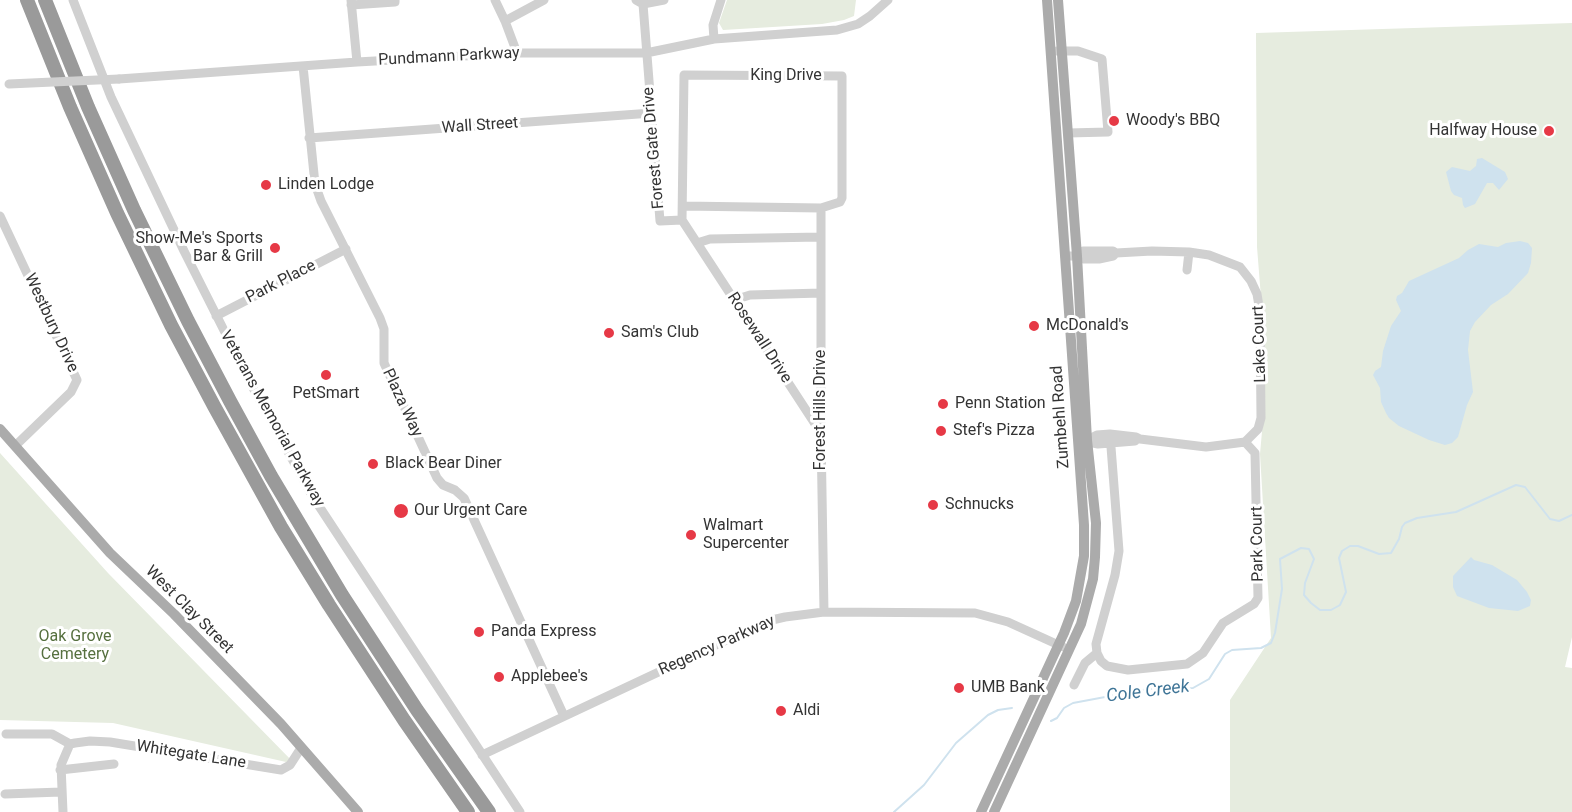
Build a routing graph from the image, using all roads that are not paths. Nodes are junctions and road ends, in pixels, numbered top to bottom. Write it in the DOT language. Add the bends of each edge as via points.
graph roads {
  1 [pos="27,0"];
  2 [pos="45,0"];
  3 [pos="73,0"];
  4 [pos="395,0"];
  5 [pos="495,0"];
  6 [pos="544,0"];
  7 [pos="664,0"];
  8 [pos="721,0"];
  9 [pos="888,0"];
  10 [pos="1047,0"];
  11 [pos="1058,0"];
  12 [pos="640,2"];
  13 [pos="351,3"];
  14 [pos="506,21"];
  15 [pos="714,39"];
  16 [pos="1056,51"];
  17 [pos="646,52"];
  18 [pos="517,53"];
  19 [pos="357,62"];
  20 [pos="303,66"];
  21 [pos="5,85"];
  22 [pos="652,113"];
  23 [pos="1068,133"];
  24 [pos="309,138"];
  25 [pos="683,206"];
  26 [pos="820,208"];
  27 [pos="0,216"];
  28 [pos="682,220"];
  29 [pos="820,237"];
  30 [pos="697,243"];
  31 [pos="346,249"];
  32 [pos="1189,252"];
  33 [pos="1071,256"];
  34 [pos="1187,270"];
  35 [pos="821,293"];
  36 [pos="734,300"];
  37 [pos="216,316"];
  38 [pos="0,429"];
  39 [pos="821,433"];
  40 [pos="1110,438"];
  41 [pos="1082,441"];
  42 [pos="1245,442"];
  43 [pos="15,446"];
  44 [pos="825,612"];
  45 [pos="1059,645"];
  46 [pos="1070,650"];
  47 [pos="1096,653"];
  48 [pos="1074,685"];
  49 [pos="564,716"];
  50 [pos="6,734"];
  51 [pos="70,744"];
  52 [pos="302,748"];
  53 [pos="1017,750"];
  54 [pos="482,755"];
  55 [pos="114,764"];
  56 [pos="60,770"];
  57 [pos="61,792"];
  58 [pos="5,794"];
  59 [pos="63,812"];
  60 [pos="358,812"];
  61 [pos="468,812"];
  62 [pos="489,812"];
  63 [pos="520,812"];
  64 [pos="981,812"];
  65 [pos="994,812"];
  1 -- 61 [label="highway" via="112,202 214,406 328,605"];
  2 -- 62 [label="highway" via="134,210 271,476 417,711"];
  3 -- 37 [label="street, Veterans Memorial Parkway" via="111,97"];
  4 -- 13 [label="street"];
  5 -- 14 [label="street"];
  6 -- 14 [label="street"];
  7 -- 12 [label="street"];
  8 -- 15 [label="street" via="713,25"];
  9 -- 15 [label="street, Pundmann Parkway" via="858,24 837,30"];
  10 -- 16 [label="main road, Zumbehl Road"];
  11 -- 16 [label="main road, Zumbehl Road"];
  12 -- 17 [label="street, Forest Gate Drive"];
  13 -- 19 [label="street"];
  14 -- 18 [label="street"];
  15 -- 17 [label="street, Pundmann Parkway"];
  16 -- 23 [label="main road, Zumbehl Road"];
  16 -- 23 [label="street" via="1078,51 1102,59 1108,132"];
  16 -- 33 [label="main road, Zumbehl Road"];
  17 -- 18 [label="street, Pundmann Parkway"];
  17 -- 22 [label="street, Forest Gate Drive"];
  18 -- 19 [label="street, Pundmann Parkway"];
  19 -- 20 [label="street, Pundmann Parkway"];
  20 -- 21 [label="street, Pundmann Parkway, bridge"];
  20 -- 24 [label="street, Plaza Way"];
  22 -- 24 [label="street, Wall Street"];
  22 -- 28 [label="street, Forest Gate Drive" via="660,221"];
  23 -- 33 [label="main road, Zumbehl Road"];
  24 -- 31 [label="street, Plaza Way" via="315,184"];
  25 -- 26 [label="street"];
  25 -- 26 [label="street, King Drive" via="684,75 843,76 842,198"];
  25 -- 28 [label="street"];
  26 -- 29 [label="street, Forest Hills Drive"];
  27 -- 43 [label="street, Westbury Drive" via="77,380 71,392"];
  28 -- 30 [label="street, Rosewall Drive"];
  29 -- 30 [label="street" via="710,239"];
  29 -- 35 [label="street, Forest Hills Drive"];
  30 -- 36 [label="street, Rosewall Drive"];
  31 -- 37 [label="street, Park Place"];
  31 -- 49 [label="street, Plaza Way" via="382,324 384,363 437,478 464,498"];
  32 -- 33 [label="street, Lake Court" via="1116,253 1099,259"];
  32 -- 34 [label="street"];
  32 -- 42 [label="street, Lake Court" via="1240,267 1257,294 1261,418 1258,429"];
  33 -- 41 [label="main road, Zumbehl Road"];
  35 -- 36 [label="street" via="750,295"];
  35 -- 39 [label="street, Forest Hills Drive"];
  36 -- 39 [label="street, Rosewall Drive"];
  37 -- 54 [label="street, Veterans Memorial Parkway" via="313,497"];
  38 -- 43 [label="main road, West Clay Street"];
  39 -- 44 [label="street, Forest Hills Drive"];
  40 -- 41 [label="street" via="1097,435"];
  40 -- 42 [label="street" via="1206,447"];
  40 -- 47 [label="street" via="1119,551"];
  41 -- 45 [label="main road, Zumbehl Road" via="1084,556 1076,602"];
  41 -- 46 [label="main road, Zumbehl Road" via="1096,523 1093,579"];
  42 -- 47 [label="street, Park Court" via="1255,453 1256,464 1258,598 1254,604 1223,623 1203,653 1187,664 1128,670 1107,666"];
  43 -- 52 [label="main road, West Clay Street" via="110,553"];
  44 -- 45 [label="street, Regency Parkway" via="975,613 1008,622"];
  44 -- 49 [label="street, Regency Parkway" via="772,620"];
  45 -- 46 [label="street, Regency Parkway"];
  45 -- 53 [label="main road, Zumbehl Road"];
  46 -- 53 [label="main road, Zumbehl Road"];
  47 -- 48 [label="street" via="1085,663"];
  49 -- 54 [label="street, Regency Parkway"];
  50 -- 51 [label="street, Whitegate Lane" via="52,734"];
  51 -- 52 [label="street, Whitegate Lane" via="110,742 281,770"];
  51 -- 56 [label="street"];
  52 -- 60 [label="main road, West Clay Street"];
  53 -- 64 [label="main road, Zumbehl Road"];
  53 -- 65 [label="main road, Zumbehl Road"];
  54 -- 63 [label="street, Veterans Memorial Parkway"];
  55 -- 56 [label="street, Whitegate Lane"];
  56 -- 57 [label="street"];
  57 -- 58 [label="street"];
  57 -- 59 [label="street"];
}
